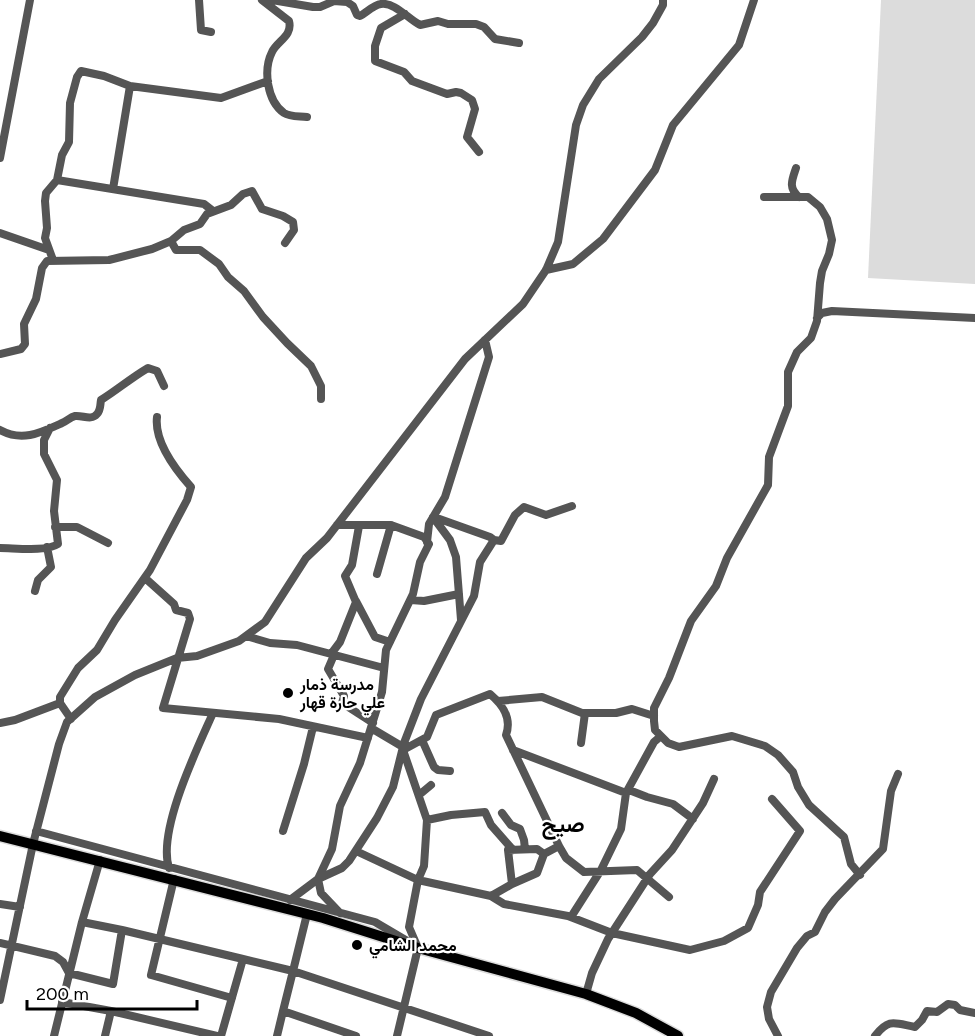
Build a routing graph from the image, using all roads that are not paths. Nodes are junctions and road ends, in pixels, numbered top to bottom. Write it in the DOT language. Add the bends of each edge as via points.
graph roads {
  1 [pos="30,0"];
  2 [pos="199,0"];
  3 [pos="262,0"];
  4 [pos="272,0"];
  5 [pos="663,0"];
  6 [pos="754,0"];
  7 [pos="405,14"];
  8 [pos="211,32"];
  9 [pos="519,43"];
  10 [pos="268,81"];
  11 [pos="130,86"];
  12 [pos="307,117"];
  13 [pos="479,152"];
  14 [pos="0,159"];
  15 [pos="796,168"];
  16 [pos="57,180"];
  17 [pos="113,189"];
  18 [pos="764,196"];
  19 [pos="799,197"];
  20 [pos="213,211"];
  21 [pos="0,233"];
  22 [pos="171,242"];
  23 [pos="285,243"];
  24 [pos="50,250"];
  25 [pos="53,260"];
  26 [pos="546,270"];
  27 [pos="817,318"];
  28 [pos="975,318"];
  29 [pos="485,340"];
  30 [pos="0,354"];
  31 [pos="164,386"];
  32 [pos="321,399"];
  33 [pos="157,417"];
  34 [pos="50,428"];
  35 [pos="0,430"];
  36 [pos="572,506"];
  37 [pos="433,517"];
  38 [pos="337,525"];
  39 [pos="390,525"];
  40 [pos="359,526"];
  41 [pos="55,527"];
  42 [pos="494,540"];
  43 [pos="427,542"];
  44 [pos="108,543"];
  45 [pos="0,548"];
  46 [pos="47,548"];
  47 [pos="377,574"];
  48 [pos="145,578"];
  49 [pos="34,591"];
  50 [pos="459,594"];
  51 [pos="411,600"];
  52 [pos="356,602"];
  53 [pos="462,621"];
  54 [pos="246,636"];
  55 [pos="390,642"];
  56 [pos="332,654"];
  57 [pos="177,658"];
  58 [pos="384,668"];
  59 [pos="498,701"];
  60 [pos="60,703"];
  61 [pos="213,713"];
  62 [pos="585,713"];
  63 [pos="654,716"];
  64 [pos="71,719"];
  65 [pos="0,723"];
  66 [pos="372,725"];
  67 [pos="313,727"];
  68 [pos="661,736"];
  69 [pos="368,738"];
  70 [pos="422,740"];
  71 [pos="581,743"];
  72 [pos="403,748"];
  73 [pos="513,750"];
  74 [pos="450,771"];
  75 [pos="898,774"];
  76 [pos="714,779"];
  77 [pos="431,785"];
  78 [pos="627,791"];
  79 [pos="419,795"];
  80 [pos="772,799"];
  81 [pos="502,813"];
  82 [pos="693,819"];
  83 [pos="427,820"];
  84 [pos="36,831"];
  85 [pos="283,831"];
  86 [pos="0,836"];
  87 [pos="33,844"];
  88 [pos="559,846"];
  89 [pos="525,849"];
  90 [pos="513,850"];
  91 [pos="356,851"];
  92 [pos="544,854"];
  93 [pos="100,860"];
  94 [pos="169,868"];
  95 [pos="601,870"];
  96 [pos="860,875"];
  97 [pos="174,879"];
  98 [pos="318,879"];
  99 [pos="647,879"];
  100 [pos="418,880"];
  101 [pos="512,884"];
  102 [pos="491,896"];
  103 [pos="669,897"];
  104 [pos="290,900"];
  105 [pos="0,904"];
  106 [pos="20,907"];
  107 [pos="340,913"];
  108 [pos="307,914"];
  109 [pos="571,917"];
  110 [pos="82,922"];
  111 [pos="122,930"];
  112 [pos="612,933"];
  113 [pos="159,939"];
  114 [pos="0,943"];
  115 [pos="12,946"];
  116 [pos="418,948"];
  117 [pos="243,959"];
  118 [pos="293,971"];
  119 [pos="69,973"];
  120 [pos="1,988"];
  121 [pos="586,994"];
  122 [pos="232,998"];
  123 [pos="0,1000"];
  124 [pos="62,1002"];
  125 [pos="403,1008"];
  126 [pos="111,1011"];
  127 [pos="283,1011"];
  128 [pos="975,1013"];
  129 [pos="54,1036"];
  130 [pos="105,1036"];
  131 [pos="219,1036"];
  132 [pos="277,1036"];
  133 [pos="356,1036"];
  134 [pos="396,1036"];
  135 [pos="489,1036"];
  136 [pos="678,1036"];
  137 [pos="778,1036"];
  138 [pos="875,1036"];
  1 -- 14 [label="street"];
  2 -- 8 [label="street" via="201,30"];
  3 -- 10 [label="street" via="290,26 273,48"];
  4 -- 7 [label="street" via="313,7 347,2 360,16 381,4"];
  5 -- 26 [label="street" via="653,23 599,79 583,105 576,125 558,242"];
  6 -- 26 [label="street" via="739,45 673,125 655,170 603,239 573,264"];
  7 -- 9 [label="street" via="420,25 438,21 479,24 495,39"];
  7 -- 13 [label="street" via="381,28 375,62 404,72 412,81 447,94 460,93 472,100 475,109 467,137"];
  10 -- 11 [label="street" via="221,98"];
  10 -- 12 [label="street" via="285,114"];
  11 -- 16 [label="street" via="81,71 73,88 69,142"];
  11 -- 17 [label="street"];
  15 -- 19 [label="street" via="791,185"];
  16 -- 17 [label="street"];
  16 -- 24 [label="street" via="46,193 45,201 45,238"];
  17 -- 20 [label="street" via="204,204"];
  18 -- 19 [label="street"];
  19 -- 27 [label="street" via="808,197 820,207 832,240 822,271"];
  20 -- 22 [label="street"];
  20 -- 23 [label="street" via="252,191 262,209 293,222 294,230"];
  21 -- 24 [label="street"];
  22 -- 25 [label="street" via="109,260"];
  22 -- 32 [label="street" via="176,250 200,250 219,264 311,366 321,386"];
  24 -- 25 [label="street"];
  25 -- 30 [label="street" via="42,268 36,299 24,324 25,344 21,349"];
  26 -- 29 [label="street" via="523,304"];
  27 -- 28 [label="street" via="832,311"];
  27 -- 63 [label="street" via="811,338 797,352 788,372 788,406 769,457 768,485 727,558 716,586 691,621"];
  29 -- 37 [label="street" via="489,357 445,497"];
  29 -- 38 [label="street" via="465,359"];
  31 -- 34 [label="street" via="157,371 148,368 101,400 97,415 75,416"];
  33 -- 48 [label="street" via="156,425 168,455 191,487"];
  34 -- 35 [label="street" via="20,437"];
  34 -- 41 [label="street" via="44,440 44,454 57,480"];
  36 -- 42 [label="street" via="546,515 524,507 501,541"];
  37 -- 42 [label="street"];
  37 -- 43 [label="street"];
  37 -- 50 [label="street" via="450,540"];
  38 -- 40 [label="street"];
  38 -- 54 [label="street" via="306,558 265,622"];
  39 -- 40 [label="street"];
  39 -- 43 [label="street" via="424,537"];
  39 -- 47 [label="street"];
  40 -- 52 [label="street" via="352,565 345,576"];
  41 -- 44 [label="street" via="77,527"];
  41 -- 46 [label="street" via="58,544"];
  42 -- 53 [label="street" via="480,562 474,596"];
  43 -- 51 [label="street"];
  45 -- 46 [label="street"];
  46 -- 49 [label="street" via="51,567 38,580"];
  48 -- 57 [label="street" via="176,610 188,613 190,619"];
  48 -- 60 [label="street" via="98,650 78,668"];
  50 -- 51 [label="street" via="424,602"];
  50 -- 53 [label="street"];
  51 -- 55 [label="street"];
  52 -- 55 [label="street" via="375,637"];
  52 -- 56 [label="street"];
  53 -- 72 [label="street" via="421,699"];
  54 -- 56 [label="street"];
  54 -- 57 [label="street" via="197,656"];
  55 -- 58 [label="street"];
  56 -- 58 [label="street"];
  56 -- 66 [label="street" via="328,669 344,696 342,703"];
  57 -- 61 [label="street" via="163,708"];
  57 -- 64 [label="street" via="95,697"];
  58 -- 66 [label="street" via="382,693"];
  59 -- 62 [label="street" via="542,697"];
  59 -- 70 [label="street" via="490,694 436,715"];
  59 -- 73 [label="street" via="506,712 506,735"];
  60 -- 64 [label="street"];
  60 -- 65 [label="street"];
  61 -- 67 [label="street" via="279,719"];
  61 -- 94 [label="street" via="185,776 173,816 165,856"];
  62 -- 63 [label="street" via="632,709"];
  62 -- 71 [label="street"];
  63 -- 68 [label="street" via="655,729"];
  64 -- 84 [label="street" via="59,744"];
  66 -- 69 [label="street"];
  66 -- 72 [label="street"];
  67 -- 69 [label="street"];
  67 -- 85 [label="street"];
  68 -- 78 [label="street"];
  68 -- 96 [label="street" via="679,747 732,736 765,746 793,772 808,805 844,837 852,864"];
  69 -- 98 [label="street" via="340,806 332,849"];
  70 -- 72 [label="street"];
  70 -- 74 [label="street" via="434,768"];
  72 -- 79 [label="street"];
  72 -- 91 [label="street" via="393,787"];
  73 -- 78 [label="street"];
  73 -- 88 [label="street"];
  75 -- 96 [label="street" via="891,791 883,849"];
  76 -- 82 [label="street"];
  77 -- 79 [label="street"];
  78 -- 82 [label="street" via="673,804"];
  78 -- 95 [label="street" via="621,829"];
  79 -- 83 [label="street"];
  80 -- 112 [label="street" via="800,831 760,892 748,928 690,950"];
  81 -- 89 [label="street" via="520,830"];
  82 -- 99 [label="street"];
  83 -- 90 [label="street" via="485,812"];
  83 -- 100 [label="street" via="424,866"];
  84 -- 87 [label="street"];
  84 -- 94 [label="street"];
  86 -- 87 [label="main road"];
  87 -- 93 [label="main road"];
  87 -- 106 [label="street"];
  88 -- 92 [label="street"];
  88 -- 95 [label="street" via="566,858 584,872"];
  89 -- 90 [label="street"];
  89 -- 92 [label="street" via="537,849"];
  90 -- 101 [label="street" via="508,850"];
  91 -- 98 [label="street" via="342,868"];
  91 -- 100 [label="street"];
  92 -- 101 [label="street" via="537,873"];
  93 -- 97 [label="main road"];
  93 -- 110 [label="street"];
  94 -- 104 [label="street"];
  95 -- 99 [label="street" via="636,870"];
  95 -- 109 [label="street"];
  96 -- 137 [label="street" via="835,899 815,932 797,948 779,976 767,1007"];
  97 -- 108 [label="main road"];
  97 -- 113 [label="street"];
  98 -- 104 [label="street"];
  98 -- 107 [label="street" via="321,893"];
  99 -- 103 [label="street"];
  99 -- 112 [label="street"];
  100 -- 102 [label="street"];
  100 -- 116 [label="street" via="409,927"];
  101 -- 102 [label="street"];
  102 -- 109 [label="street" via="504,904"];
  104 -- 107 [label="street"];
  105 -- 106 [label="street"];
  106 -- 115 [label="street"];
  107 -- 116 [label="street" via="375,922"];
  108 -- 116 [label="main road"];
  108 -- 118 [label="street"];
  109 -- 112 [label="street"];
  110 -- 111 [label="street"];
  110 -- 119 [label="street"];
  111 -- 113 [label="street"];
  111 -- 119 [label="street" via="113,984"];
  112 -- 121 [label="street" via="592,972"];
  113 -- 117 [label="street"];
  113 -- 122 [label="street" via="151,975"];
  114 -- 115 [label="street"];
  115 -- 119 [label="street" via="54,956"];
  115 -- 120 [label="street"];
  116 -- 121 [label="main road"];
  116 -- 125 [label="street"];
  117 -- 118 [label="street"];
  117 -- 122 [label="street"];
  118 -- 125 [label="street"];
  118 -- 127 [label="street"];
  119 -- 124 [label="street"];
  120 -- 123 [label="street"];
  121 -- 136 [label="main road" via="622,1007"];
  122 -- 131 [label="street"];
  124 -- 126 [label="street"];
  124 -- 129 [label="street"];
  125 -- 134 [label="street"];
  125 -- 135 [label="street"];
  126 -- 130 [label="street"];
  126 -- 131 [label="street"];
  127 -- 132 [label="street"];
  127 -- 133 [label="street"];
  128 -- 138 [label="street" via="948,1004 937,1012 927,1011 915,1027 891,1022"];
}
